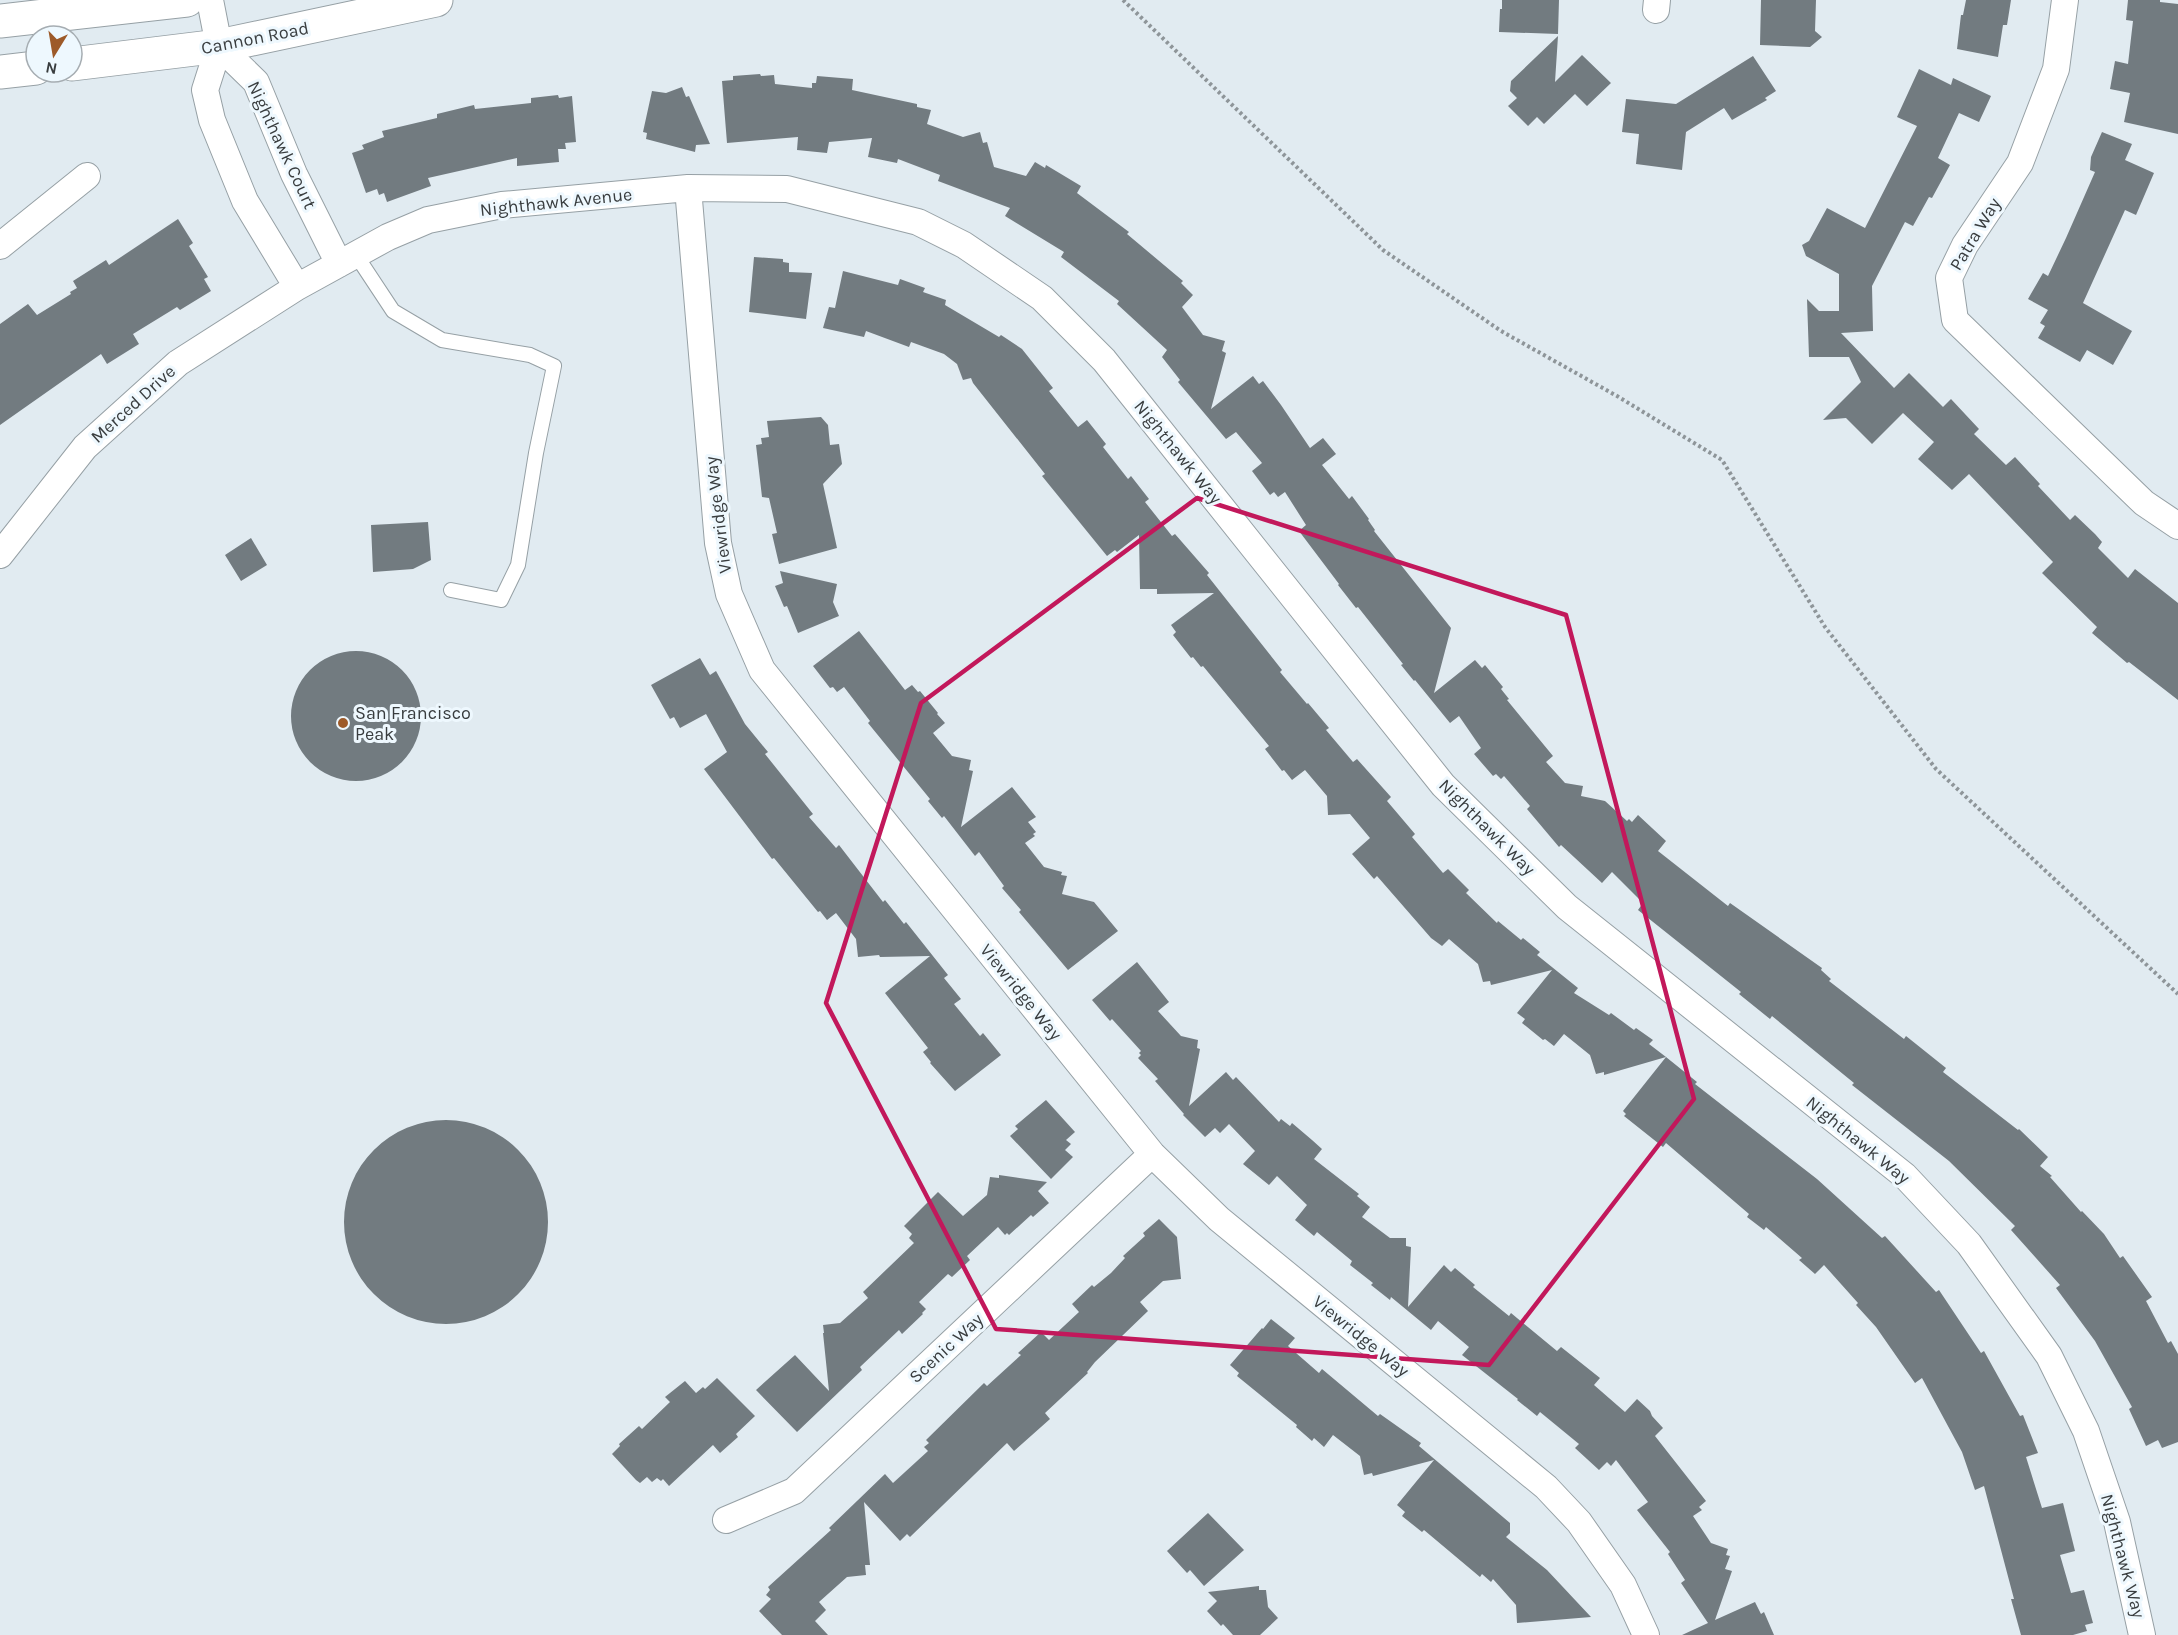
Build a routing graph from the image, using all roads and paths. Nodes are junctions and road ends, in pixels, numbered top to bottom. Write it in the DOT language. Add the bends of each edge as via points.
graph roads {
  1 [pos="187,0"];
  2 [pos="210,0"];
  3 [pos="436,0"];
  4 [pos="1123,0"];
  5 [pos="2065,0"];
  6 [pos="0,21"];
  7 [pos="219,46"];
  8 [pos="84,63"];
  9 [pos="24,69"];
  10 [pos="0,72"];
  11 [pos="87,176"];
  12 [pos="688,188"];
  13 [pos="0,246"];
  14 [pos="347,260"];
  15 [pos="297,287"];
  16 [pos="2178,526"];
  17 [pos="0,555"];
  18 [pos="451,591"];
  19 [pos="2178,994"];
  20 [pos="1152,1154"];
  21 [pos="726,1520"];
  22 [pos="1646,1635"];
  23 [pos="2142,1635"];
  1 -- 6 [label="main road"];
  2 -- 7 [label="street"];
  3 -- 7 [label="main road, Cannon Road"];
  4 -- 19 [label="path" via="1383,250 1501,331 1722,460 1825,627 1936,769"];
  5 -- 16 [label="street, Patra Way" via="2056,69 2020,163 1965,245 1949,278 1954,320 2144,503"];
  7 -- 8 [label="main road, Cannon Road"];
  7 -- 14 [label="street, Nighthawk Court" via="256,82 294,174"];
  7 -- 15 [label="street" via="205,90 212,120 246,201"];
  9 -- 10 [label="main road"];
  11 -- 13 [label="street"];
  12 -- 14 [label="street, Nighthawk Avenue" via="502,205 428,220"];
  12 -- 20 [label="street, Viewridge Way" via="718,543 729,594 762,670"];
  12 -- 23 [label="street, Nighthawk Way" via="787,189 918,222 964,245 1042,298 1104,360 1443,785 1567,907 1905,1176 1968,1244 2049,1356 2086,1431 2117,1522"];
  14 -- 15 [label="street, Nighthawk Avenue"];
  14 -- 18 [label="lane" via="393,311 442,340 530,355 554,366 519,565 501,600"];
  15 -- 17 [label="street, Merced Drive" via="178,363 102,431"];
  20 -- 21 [label="street, Scenic Way" via="794,1491"];
  20 -- 22 [label="street, Viewridge Way" via="1219,1219 1546,1487 1579,1522 1623,1585"];
}
